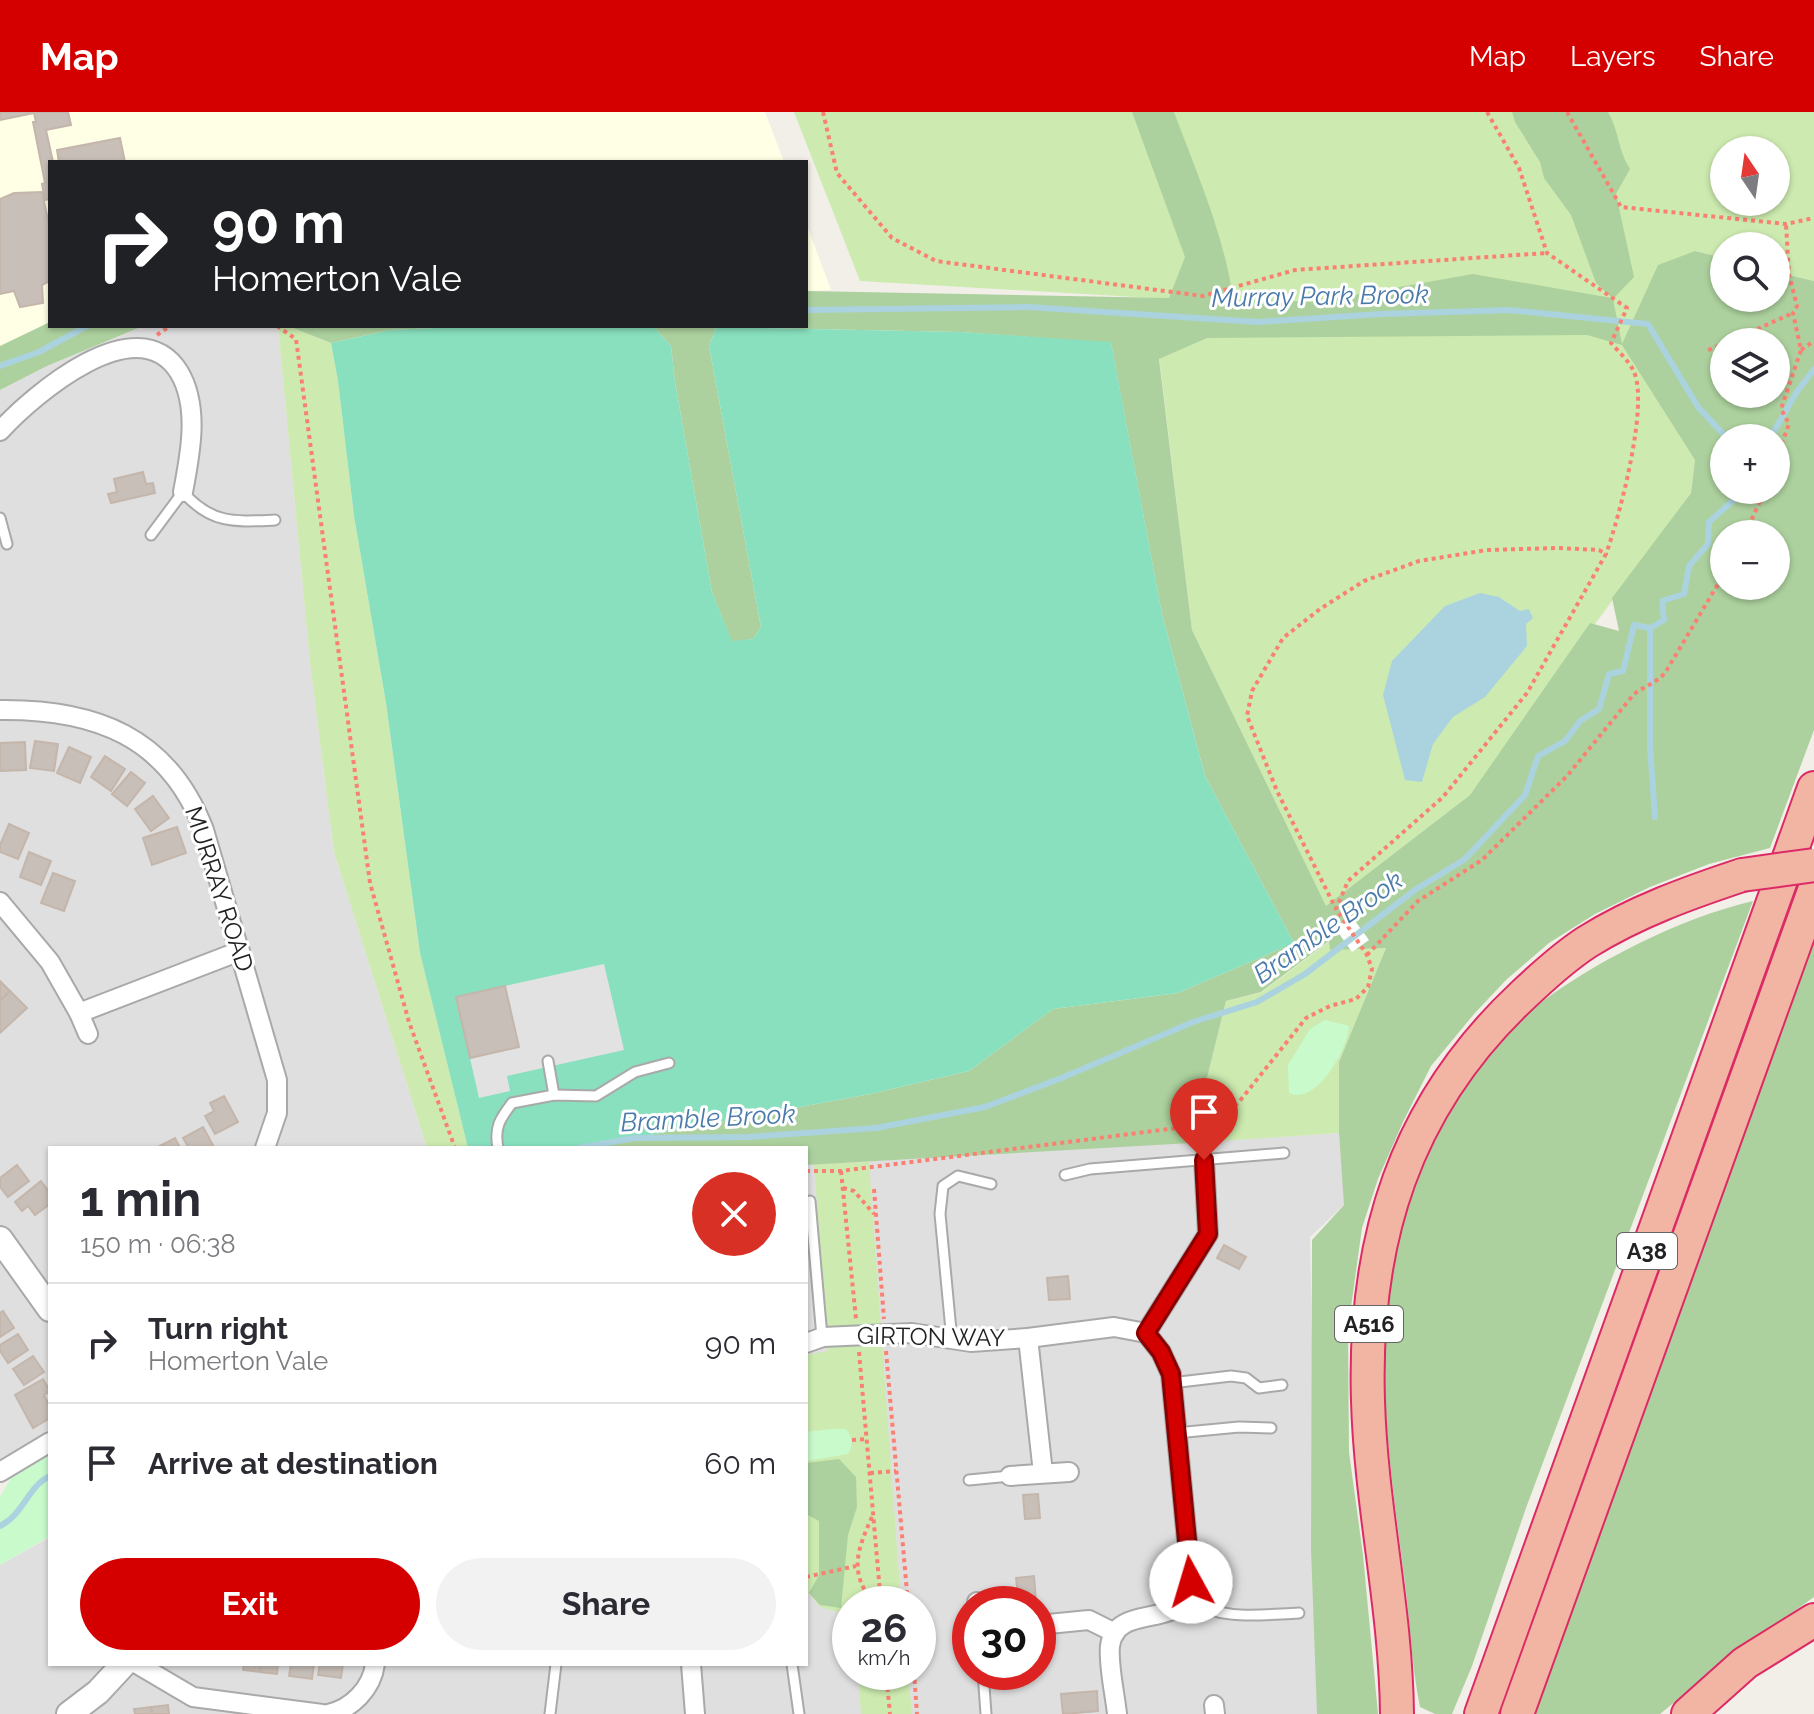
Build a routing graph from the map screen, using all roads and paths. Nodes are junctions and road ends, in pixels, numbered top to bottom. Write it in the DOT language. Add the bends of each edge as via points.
graph roads {
  1 [pos="823,112"];
  2 [pos="1487,112"];
  3 [pos="1567,112"];
  4 [pos="1814,218"];
  5 [pos="1786,224"];
  6 [pos="1547,253"];
  7 [pos="1793,313"];
  8 [pos="280,328"];
  9 [pos="1760,328"];
  10 [pos="1814,341"];
  11 [pos="1801,350"];
  12 [pos="1789,424"];
  13 [pos="0,431"];
  14 [pos="183,492"];
  15 [pos="0,518"];
  16 [pos="275,520"];
  17 [pos="151,535"];
  18 [pos="7,544"];
  19 [pos="1606,554"];
  20 [pos="1710,597"];
  21 [pos="0,710"];
  22 [pos="1814,788"];
  23 [pos="1814,865"];
  24 [pos="1814,891"];
  25 [pos="0,903"];
  26 [pos="1336,909"];
  27 [pos="240,951"];
  28 [pos="1367,955"];
  29 [pos="79,1013"];
  30 [pos="88,1034"];
  31 [pos="548,1061"];
  32 [pos="669,1063"];
  33 [pos="554,1095"];
  34 [pos="266,1146"];
  35 [pos="454,1146"];
  36 [pos="498,1146"];
  37 [pos="1284,1153"];
  38 [pos="1204,1160"];
  39 [pos="808,1171"];
  40 [pos="841,1171"];
  41 [pos="1065,1175"];
  42 [pos="991,1184"];
  43 [pos="843,1188"];
  44 [pos="874,1189"];
  45 [pos="810,1201"];
  46 [pos="876,1216"];
  47 [pos="0,1239"];
  48 [pos="47,1298"];
  49 [pos="1146,1333"];
  50 [pos="885,1334"];
  51 [pos="858,1335"];
  52 [pos="1028,1338"];
  53 [pos="814,1340"];
  54 [pos="952,1341"];
  55 [pos="1171,1383"];
  56 [pos="1282,1385"];
  57 [pos="1271,1428"];
  58 [pos="1176,1433"];
  59 [pos="867,1439"];
  60 [pos="852,1440"];
  61 [pos="48,1443"];
  62 [pos="896,1471"];
  63 [pos="0,1472"];
  64 [pos="1069,1472"];
  65 [pos="870,1473"];
  66 [pos="1043,1473"];
  67 [pos="1010,1476"];
  68 [pos="969,1480"];
  69 [pos="873,1515"];
  70 [pos="856,1566"];
  71 [pos="808,1577"];
  72 [pos="863,1586"];
  73 [pos="879,1586"];
  74 [pos="906,1586"];
  75 [pos="1185,1599"];
  76 [pos="1299,1613"];
  77 [pos="1814,1620"];
  78 [pos="1056,1623"];
  79 [pos="1115,1633"];
  80 [pos="122,1666"];
  81 [pos="140,1666"];
  82 [pos="374,1666"];
  83 [pos="556,1666"];
  84 [pos="691,1666"];
  85 [pos="792,1666"];
  86 [pos="888,1690"];
  87 [pos="915,1690"];
  88 [pos="984,1690"];
  89 [pos="69,1714"];
  90 [pos="331,1714"];
  91 [pos="550,1714"];
  92 [pos="695,1714"];
  93 [pos="799,1714"];
  94 [pos="890,1714"];
  95 [pos="917,1714"];
  96 [pos="986,1714"];
  97 [pos="1117,1714"];
  98 [pos="1397,1714"];
  99 [pos="1481,1714"];
  100 [pos="1517,1714"];
  101 [pos="1688,1714"];
  1 -- 6 [label="path" via="837,173 892,238 936,261 1203,296 1295,270"];
  2 -- 6 [label="path" via="1519,168"];
  3 -- 5 [label="path" via="1621,207"];
  4 -- 5 [label="path"];
  5 -- 7 [label="path" via="1797,306"];
  6 -- 19 [label="path" via="1627,308 1611,343 1634,372 1638,409 1620,514"];
  7 -- 9 [label="path"];
  7 -- 11 [label="path"];
  8 -- 35 [label="path" via="296,339 370,883 409,1022"];
  10 -- 11 [label="path"];
  11 -- 12 [label="path" via="1781,409"];
  13 -- 14 [label="street" via="63,376 116,352 148,350 173,365 186,391 190,443"];
  14 -- 16 [label="lane" via="208,514 241,521"];
  14 -- 17 [label="lane"];
  15 -- 18 [label="lane"];
  19 -- 26 [label="path" via="1527,693 1443,797 1348,881"];
  19 -- 26 [label="path" via="1557,548 1487,550 1419,561 1364,581 1283,638 1252,691 1247,716 1277,791"];
  20 -- 28 [label="path" via="1665,673 1634,694 1567,776 1482,860 1418,901"];
  21 -- 27 [label="street, MURRAY ROAD" via="92,720 136,742 162,763 183,785 197,811"];
  22 -- 99 [label="highway, A38"];
  23 -- 98 [label="highway, A516, bridge" via="1742,875 1656,906 1585,943 1496,1020 1439,1096 1396,1184 1372,1286 1367,1349 1374,1485"];
  24 -- 100 [label="highway, A38"];
  25 -- 29 [label="street" via="50,962"];
  26 -- 28 [label="path"];
  27 -- 29 [label="street"];
  27 -- 34 [label="street, MURRAY ROAD" via="277,1080 277,1113"];
  28 -- 40 [label="path" via="1372,969 1368,987 1356,999 1306,1018 1239,1102 1205,1130 1185,1127"];
  29 -- 30 [label="street"];
  31 -- 33 [label="lane"];
  32 -- 33 [label="lane" via="635,1072 596,1096"];
  33 -- 36 [label="lane" via="512,1103 498,1121"];
  37 -- 38 [label="lane"];
  38 -- 41 [label="lane"];
  38 -- 49 [label="street" via="1208,1234"];
  39 -- 40 [label="path"];
  40 -- 43 [label="path"];
  42 -- 54 [label="lane" via="958,1176 943,1186 940,1214"];
  43 -- 46 [label="path" via="854,1191"];
  43 -- 51 [label="path"];
  44 -- 46 [label="path"];
  45 -- 53 [label="lane"];
  46 -- 50 [label="path"];
  47 -- 48 [label="street"];
  49 -- 52 [label="street, GIRTON WAY" via="1114,1327"];
  49 -- 55 [label="street" via="1161,1352"];
  50 -- 51 [label="street, GIRTON WAY"];
  50 -- 54 [label="street, GIRTON WAY"];
  50 -- 62 [label="path"];
  51 -- 53 [label="street, GIRTON WAY"];
  51 -- 59 [label="path"];
  52 -- 54 [label="street, GIRTON WAY"];
  52 -- 66 [label="street"];
  55 -- 56 [label="lane" via="1231,1376 1246,1378 1259,1388"];
  55 -- 58 [label="street"];
  57 -- 58 [label="lane"];
  58 -- 75 [label="street" via="1191,1582"];
  59 -- 60 [label="path"];
  59 -- 65 [label="path"];
  61 -- 63 [label="street"];
  62 -- 65 [label="path"];
  62 -- 74 [label="path"];
  64 -- 66 [label="street"];
  65 -- 69 [label="path"];
  66 -- 67 [label="street"];
  67 -- 68 [label="lane"];
  69 -- 70 [label="path"];
  69 -- 73 [label="path"];
  70 -- 71 [label="path"];
  70 -- 72 [label="path"];
  75 -- 76 [label="lane" via="1230,1616"];
  75 -- 79 [label="street" via="1173,1610 1125,1622"];
  77 -- 101 [label="highway" via="1745,1663"];
  78 -- 79 [label="street" via="1089,1620"];
  79 -- 97 [label="street" via="1110,1646"];
  80 -- 89 [label="street"];
  81 -- 90 [label="street" via="193,1697"];
  82 -- 90 [label="street" via="360,1697"];
  83 -- 91 [label="lane"];
  84 -- 92 [label="street"];
  85 -- 93 [label="lane"];
  86 -- 94 [label="path"];
  87 -- 95 [label="path"];
  88 -- 96 [label="lane"];
}
